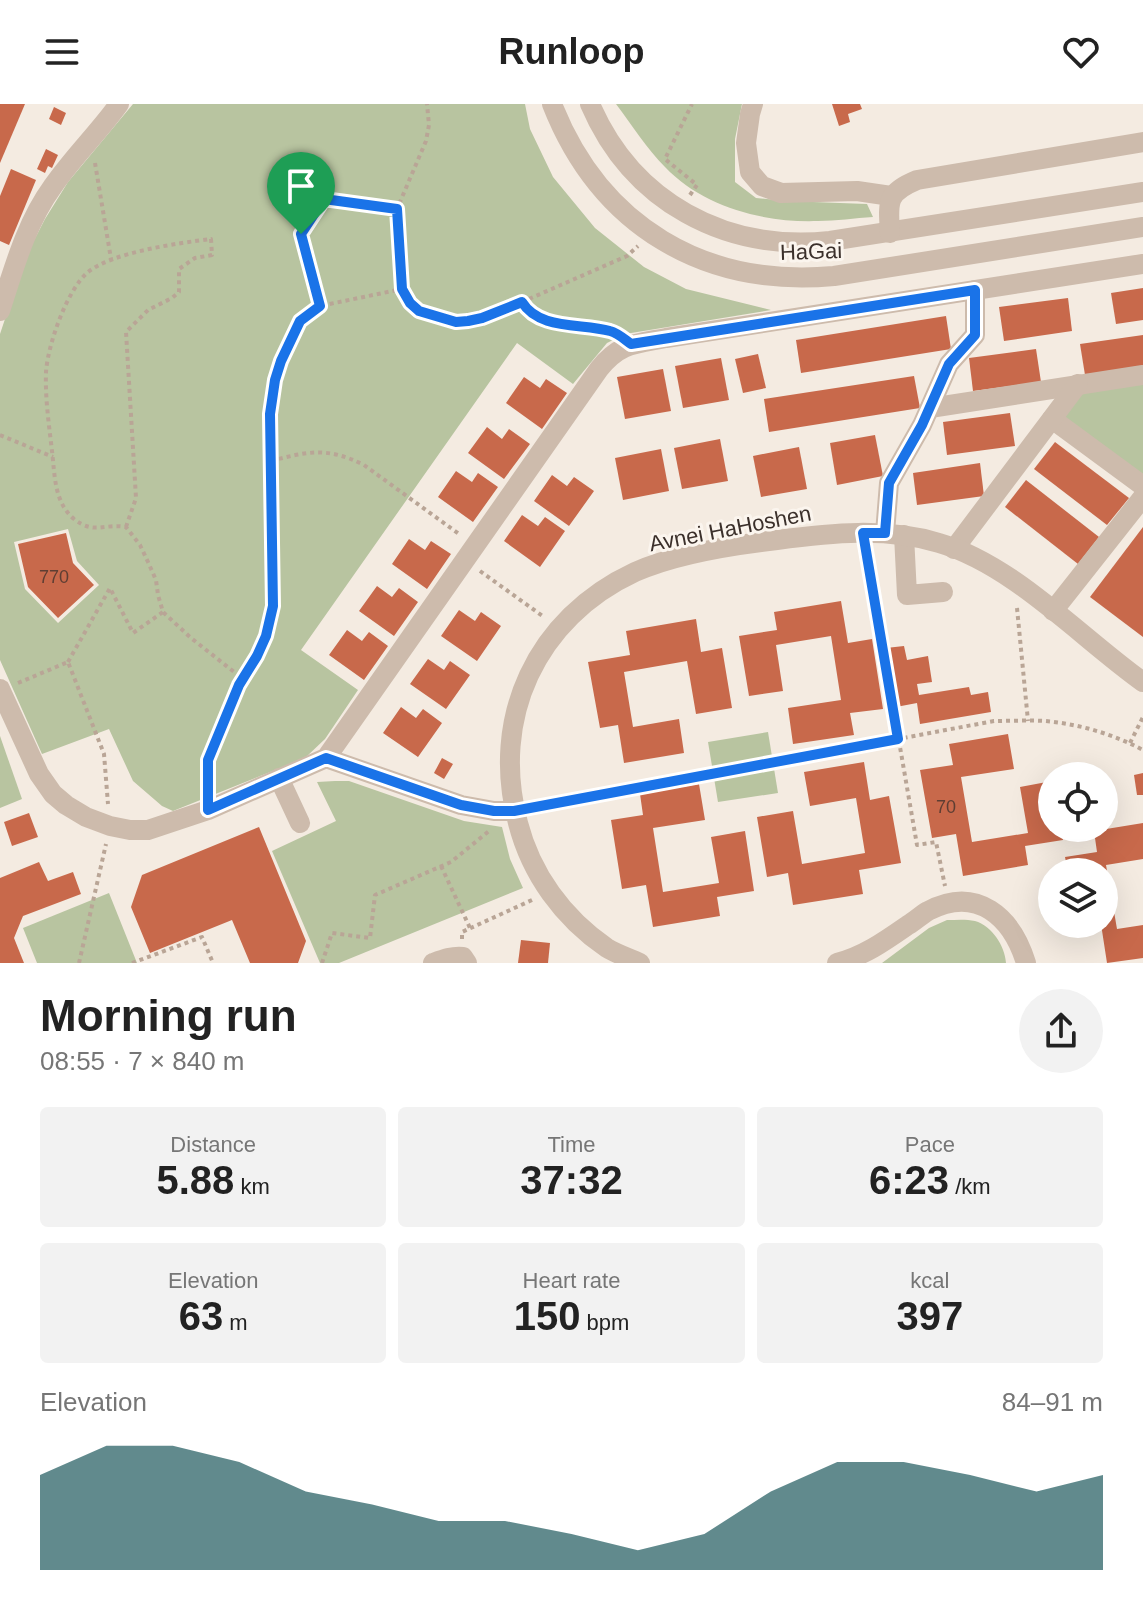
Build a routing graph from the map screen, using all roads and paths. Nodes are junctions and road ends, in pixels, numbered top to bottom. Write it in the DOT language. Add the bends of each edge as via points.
graph roads {
  1 [pos="119,104"];
  2 [pos="427,104"];
  3 [pos="552,104"];
  4 [pos="590,104"];
  5 [pos="692,104"];
  6 [pos="753,104"];
  7 [pos="1143,142"];
  8 [pos="87,144"];
  9 [pos="1143,192"];
  10 [pos="891,196"];
  11 [pos="397,209"];
  12 [pos="681,209"];
  13 [pos="1143,227"];
  14 [pos="652,233"];
  15 [pos="890,233"];
  16 [pos="111,259"];
  17 [pos="1143,264"];
  18 [pos="4,284"];
  19 [pos="402,289"];
  20 [pos="975,290"];
  21 [pos="522,302"];
  22 [pos="320,306"];
  23 [pos="0,311"];
  24 [pos="631,344"];
  25 [pos="1143,375"];
  26 [pos="1078,384"];
  27 [pos="930,408"];
  28 [pos="1052,419"];
  29 [pos="0,435"];
  30 [pos="53,457"];
  31 [pos="271,461"];
  32 [pos="1143,486"];
  33 [pos="1143,497"];
  34 [pos="126,527"];
  35 [pos="863,533"];
  36 [pos="895,534"];
  37 [pos="954,549"];
  38 [pos="471,553"];
  39 [pos="1015,583"];
  40 [pos="943,592"];
  41 [pos="1053,611"];
  42 [pos="163,612"];
  43 [pos="559,628"];
  44 [pos="68,662"];
  45 [pos="1141,677"];
  46 [pos="243,679"];
  47 [pos="0,690"];
  48 [pos="1143,717"];
  49 [pos="1028,721"];
  50 [pos="898,739"];
  51 [pos="1130,743"];
  52 [pos="1143,750"];
  53 [pos="326,758"];
  54 [pos="279,778"];
  55 [pos="208,810"];
  56 [pos="514,811"];
  57 [pos="300,823"];
  58 [pos="110,826"];
  59 [pos="441,866"];
  60 [pos="550,892"];
  61 [pos="949,904"];
  62 [pos="470,928"];
  63 [pos="465,960"];
  64 [pos="79,963"];
  65 [pos="132,963"];
  66 [pos="213,963"];
  67 [pos="322,963"];
  68 [pos="433,963"];
  69 [pos="640,963"];
  70 [pos="837,963"];
  71 [pos="1026,963"];
  1 -- 8 [label="street"];
  2 -- 11 [label="path" via="426,141"];
  3 -- 14 [label="street, HaGai" via="592,178"];
  4 -- 12 [label="street, HaGai" via="619,156"];
  5 -- 12 [label="path" via="665,159 697,185"];
  6 -- 10 [label="street" via="746,143 750,172 762,186 781,193 857,191"];
  7 -- 10 [label="street" via="917,180"];
  8 -- 16 [label="path" via="96,165"];
  8 -- 18 [label="street" via="36,213"];
  9 -- 15 [label="street, HaGai"];
  10 -- 15 [label="street"];
  11 -- 19 [label="path"];
  11 -- 22 [label="path" via="324,199 301,234"];
  12 -- 15 [label="street, HaGai" via="718,229 759,240 807,244"];
  13 -- 14 [label="street, HaGai" via="808,278 729,269 680,251"];
  14 -- 21 [label="path" via="627,256"];
  16 -- 30 [label="path" via="87,274 70,294 57,325 46,370"];
  16 -- 34 [label="path" via="211,239 212,255 179,269 179,292 148,310 126,332 136,498"];
  17 -- 20 [label="street"];
  18 -- 23 [label="street"];
  19 -- 21 [label="path" via="419,311 456,322"];
  19 -- 22 [label="path"];
  20 -- 24 [label="street"];
  20 -- 27 [label="street" via="975,335 949,364"];
  21 -- 24 [label="path" via="538,319 611,331"];
  22 -- 31 [label="path" via="300,321 275,380"];
  24 -- 38 [label="street" via="599,369"];
  25 -- 26 [label="street"];
  26 -- 27 [label="street"];
  26 -- 28 [label="street"];
  27 -- 36 [label="street" via="889,483"];
  28 -- 32 [label="street"];
  28 -- 37 [label="street"];
  29 -- 30 [label="path"];
  30 -- 34 [label="path" via="61,505 75,519 90,528"];
  31 -- 38 [label="path" via="309,452 346,456"];
  31 -- 46 [label="path" via="273,606 266,636"];
  33 -- 41 [label="street"];
  34 -- 42 [label="path" via="156,580"];
  35 -- 36 [label="street, Avnei HaHoshen"];
  35 -- 43 [label="street, Avnei HaHoshen" via="763,541 672,559 603,589"];
  35 -- 50 [label="path"];
  36 -- 37 [label="street, Avnei HaHoshen"];
  36 -- 40 [label="street" via="907,595"];
  37 -- 39 [label="street, Avnei HaHoshen"];
  38 -- 43 [label="path"];
  38 -- 53 [label="street"];
  39 -- 41 [label="street, Avnei HaHoshen"];
  39 -- 49 [label="path"];
  41 -- 45 [label="street, Avnei HaHoshen"];
  42 -- 44 [label="path" via="133,633 110,588"];
  42 -- 46 [label="path"];
  43 -- 56 [label="street, Avnei HaHoshen" via="538,656 514,713 508,772"];
  44 -- 47 [label="path"];
  44 -- 58 [label="path" via="104,754"];
  46 -- 55 [label="path" via="208,760"];
  47 -- 58 [label="street" via="53,794"];
  48 -- 51 [label="path"];
  49 -- 50 [label="path" via="994,721"];
  49 -- 51 [label="path" via="1092,729"];
  50 -- 56 [label="path"];
  50 -- 61 [label="path" via="917,845 936,842"];
  51 -- 52 [label="path"];
  53 -- 54 [label="street"];
  53 -- 56 [label="street" via="461,805"];
  54 -- 55 [label="street"];
  54 -- 57 [label="street"];
  55 -- 58 [label="street" via="148,830"];
  56 -- 59 [label="path"];
  56 -- 60 [label="street, Avnei HaHoshen" via="522,841"];
  58 -- 64 [label="path"];
  59 -- 62 [label="path"];
  59 -- 67 [label="path" via="375,895 370,938 332,933"];
  60 -- 62 [label="path"];
  60 -- 69 [label="street, Avnei HaHoshen" via="581,928 610,950"];
  61 -- 70 [label="street" via="927,911 878,947"];
  61 -- 71 [label="street" via="977,904 992,911 1011,929"];
  62 -- 63 [label="path" via="462,932"];
  63 -- 68 [label="street" via="448,957"];
  65 -- 66 [label="path" via="202,937"];
}
